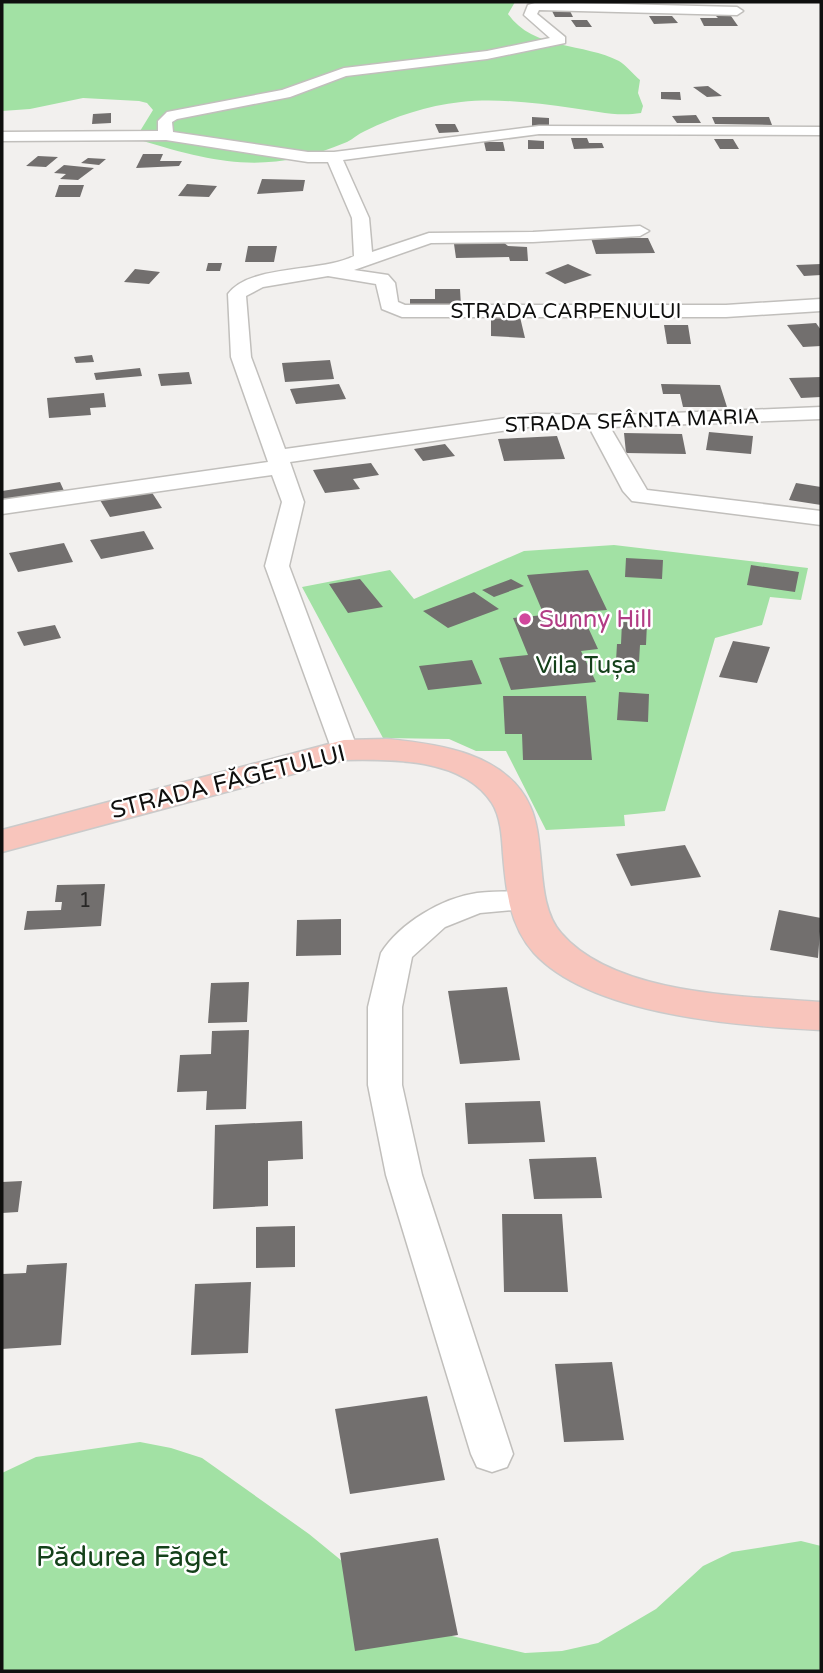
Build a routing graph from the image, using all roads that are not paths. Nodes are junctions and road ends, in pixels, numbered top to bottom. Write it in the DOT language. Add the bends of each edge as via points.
graph roads {
  1 [pos="737,11"];
  2 [pos="821,131"];
  3 [pos="166,135"];
  4 [pos="2,136"];
  5 [pos="334,157"];
  6 [pos="640,231"];
  7 [pos="363,259"];
  8 [pos="333,271"];
  9 [pos="821,305"];
  10 [pos="821,413"];
  11 [pos="596,421"];
  12 [pos="278,462"];
  13 [pos="2,507"];
  14 [pos="821,518"];
  15 [pos="344,750"];
  16 [pos="2,841"];
  17 [pos="526,901"];
  18 [pos="821,1016"];
  19 [pos="492,1454"];
  1 -- 3 [label="street" via="538,6 530,15 561,40 487,55 344,72 285,93 172,115 165,121"];
  2 -- 5 [label="street" via="540,130"];
  3 -- 4 [label="street"];
  3 -- 5 [label="street"];
  5 -- 7 [label="street" via="364,224"];
  6 -- 7 [label="street" via="429,238"];
  7 -- 8 [label="street"];
  8 -- 9 [label="street, STRADA CARPENULUI" via="382,279 389,305 402,311 726,311"];
  8 -- 12 [label="street" via="257,282 237,294 241,356"];
  10 -- 11 [label="street, STRADA SFÂNTA MARIA"];
  11 -- 12 [label="street, STRADA SFÂNTA MARIA" via="534,420"];
  11 -- 14 [label="street" via="640,496"];
  12 -- 13 [label="street, STRADA SFÂNTA MARIA"];
  12 -- 15 [label="street" via="293,502 276,566"];
  15 -- 16 [label="main road, STRADA FĂGETULUI"];
  15 -- 17 [label="main road, STRADA FĂGETULUI" via="369,748 438,756 465,765 493,784 510,802"];
  17 -- 18 [label="main road, STRADA FĂGETULUI" via="547,942 570,963 621,985 706,1007"];
  17 -- 19 [label="street" via="476,903 434,920 397,953 385,1007 386,1085 404,1175"];
}
